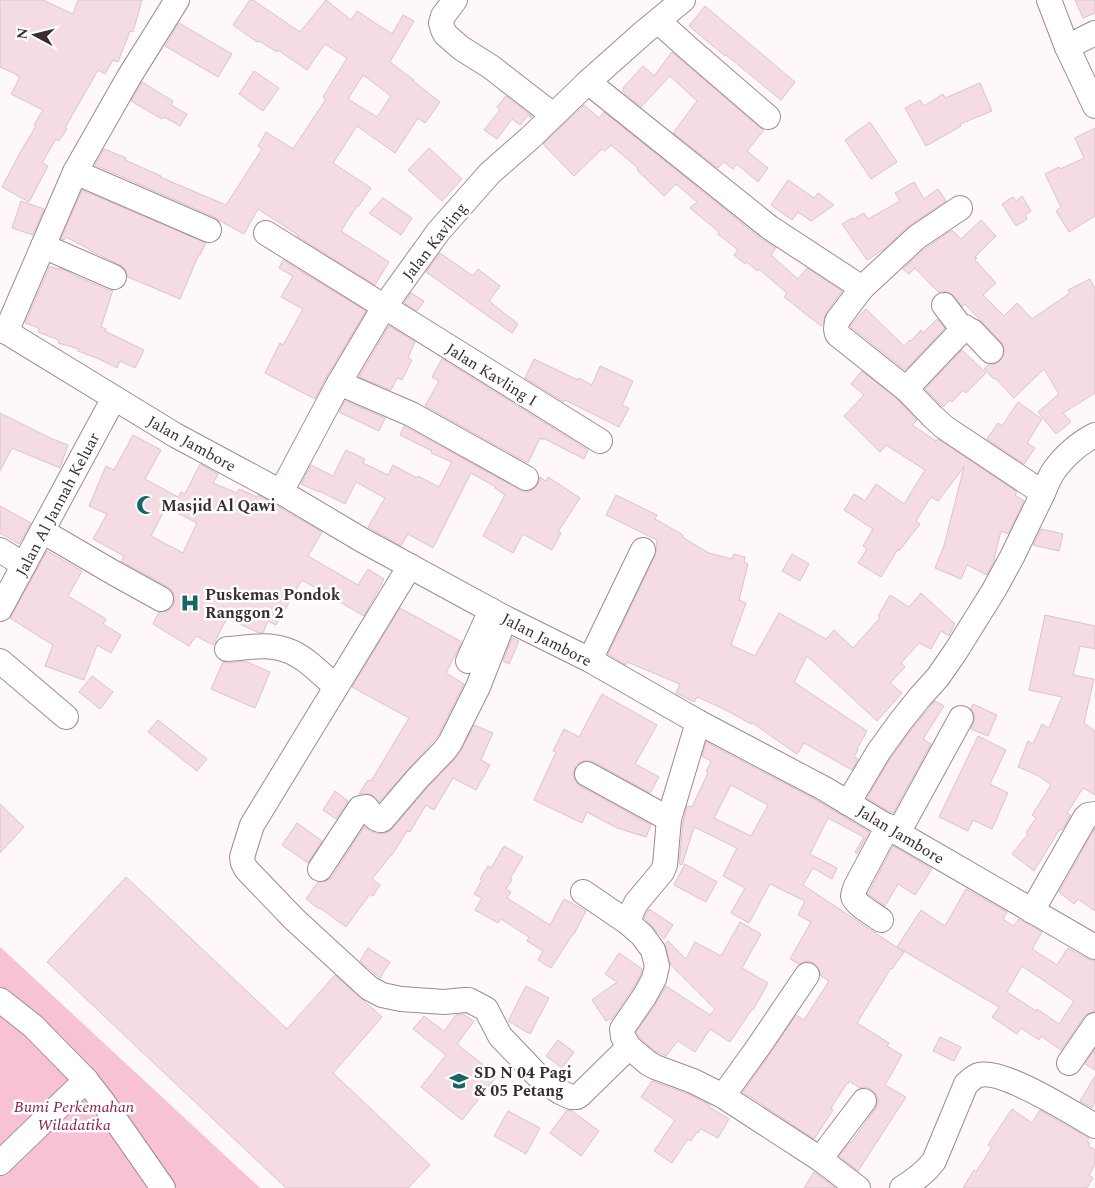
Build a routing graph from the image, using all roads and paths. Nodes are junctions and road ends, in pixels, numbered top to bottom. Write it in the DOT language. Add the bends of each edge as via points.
graph roads {
  1 [pos="177,0"];
  2 [pos="455,0"];
  3 [pos="683,0"];
  4 [pos="1049,0"];
  5 [pos="650,27"];
  6 [pos="1095,33"];
  7 [pos="1067,47"];
  8 [pos="588,82"];
  9 [pos="1095,106"];
  10 [pos="553,115"];
  11 [pos="768,117"];
  12 [pos="75,172"];
  13 [pos="960,208"];
  14 [pos="209,230"];
  15 [pos="266,233"];
  16 [pos="43,246"];
  17 [pos="114,277"];
  18 [pos="862,288"];
  19 [pos="944,305"];
  20 [pos="384,307"];
  21 [pos="965,327"];
  22 [pos="3,330"];
  23 [pos="991,351"];
  24 [pos="339,383"];
  25 [pos="906,389"];
  26 [pos="114,398"];
  27 [pos="1095,435"];
  28 [pos="600,441"];
  29 [pos="526,478"];
  30 [pos="281,492"];
  31 [pos="1043,493"];
  32 [pos="42,531"];
  33 [pos="0,550"];
  34 [pos="643,550"];
  35 [pos="24,565"];
  36 [pos="410,566"];
  37 [pos="160,599"];
  38 [pos="0,609"];
  39 [pos="498,614"];
  40 [pos="227,649"];
  41 [pos="590,660"];
  42 [pos="0,661"];
  43 [pos="468,661"];
  44 [pos="336,688"];
  45 [pos="66,717"];
  46 [pos="962,718"];
  47 [pos="698,722"];
  48 [pos="587,774"];
  49 [pos="848,803"];
  50 [pos="1095,814"];
  51 [pos="670,819"];
  52 [pos="893,830"];
  53 [pos="320,869"];
  54 [pos="583,892"];
  55 [pos="1032,910"];
  56 [pos="881,920"];
  57 [pos="627,922"];
  58 [pos="1095,947"];
  59 [pos="807,975"];
  60 [pos="0,1000"];
  61 [pos="1095,1025"];
  62 [pos="629,1047"];
  63 [pos="1069,1063"];
  64 [pos="86,1080"];
  65 [pos="723,1096"];
  66 [pos="864,1101"];
  67 [pos="1095,1126"];
  68 [pos="820,1159"];
  69 [pos="0,1163"];
  70 [pos="163,1188"];
  71 [pos="858,1188"];
  72 [pos="902,1188"];
  1 -- 12 [label="street"];
  2 -- 10 [label="street" via="441,23 446,34"];
  3 -- 5 [label="street, Jalan Kavling"];
  4 -- 7 [label="street"];
  5 -- 8 [label="street, Jalan Kavling"];
  5 -- 11 [label="street" via="688,48"];
  6 -- 7 [label="street"];
  7 -- 9 [label="street"];
  8 -- 10 [label="street, Jalan Kavling"];
  8 -- 18 [label="street" via="769,227"];
  10 -- 20 [label="street, Jalan Kavling" via="490,173 451,217"];
  12 -- 14 [label="street"];
  12 -- 16 [label="street"];
  13 -- 18 [label="street" via="917,237"];
  15 -- 20 [label="street, Jalan Kavling I"];
  16 -- 17 [label="street"];
  16 -- 22 [label="street"];
  18 -- 25 [label="street" via="837,321 837,334"];
  19 -- 21 [label="street" via="960,326"];
  20 -- 24 [label="street, Jalan Kavling"];
  20 -- 28 [label="street, Jalan Kavling I"];
  21 -- 23 [label="street"];
  21 -- 25 [label="street"];
  22 -- 26 [label="street, Jalan Jambore"];
  24 -- 29 [label="street" via="410,414"];
  24 -- 30 [label="street, Jalan Kavling"];
  25 -- 31 [label="street" via="944,427"];
  26 -- 30 [label="street, Jalan Jambore"];
  26 -- 32 [label="street, Jalan Al Jannah Keluar"];
  27 -- 31 [label="street" via="1074,450 1053,472"];
  30 -- 36 [label="street, Jalan Jambore"];
  31 -- 49 [label="street" via="1007,566 956,651 879,751"];
  32 -- 35 [label="street, Jalan Al Jannah Keluar"];
  32 -- 37 [label="street"];
  33 -- 35 [label="street"];
  34 -- 41 [label="street"];
  35 -- 38 [label="street, Jalan Al Jannah Keluar"];
  36 -- 39 [label="street, Jalan Jambore"];
  36 -- 44 [label="street"];
  39 -- 41 [label="street, Jalan Jambore"];
  39 -- 43 [label="street"];
  39 -- 53 [label="street" via="478,687 450,743 382,820 376,819 366,807 360,808"];
  40 -- 44 [label="street" via="284,649 307,662"];
  41 -- 47 [label="street, Jalan Jambore"];
  42 -- 45 [label="street"];
  44 -- 62 [label="street" via="252,825 242,857 246,869 294,919 369,988 401,1000 469,1000 486,1009 500,1036 540,1078 560,1092 577,1097"];
  46 -- 52 [label="street"];
  47 -- 49 [label="street, Jalan Jambore"];
  47 -- 51 [label="street"];
  48 -- 51 [label="street"];
  49 -- 52 [label="street, Jalan Jambore"];
  50 -- 55 [label="street" via="1085,818"];
  51 -- 57 [label="street" via="665,865 636,903"];
  52 -- 55 [label="street, Jalan Jambore"];
  52 -- 56 [label="street" via="853,895 858,904"];
  54 -- 57 [label="street"];
  55 -- 58 [label="street, Jalan Jambore"];
  57 -- 62 [label="street" via="653,950 657,966 654,979 622,1029 622,1037"];
  59 -- 65 [label="street"];
  60 -- 64 [label="street" via="33,1026"];
  61 -- 63 [label="street"];
  62 -- 65 [label="street" via="655,1066"];
  64 -- 69 [label="street"];
  64 -- 70 [label="street"];
  65 -- 68 [label="street"];
  66 -- 68 [label="street"];
  67 -- 72 [label="street" via="1012,1081 979,1075 966,1084 934,1160 927,1170"];
  68 -- 71 [label="street"];
}
